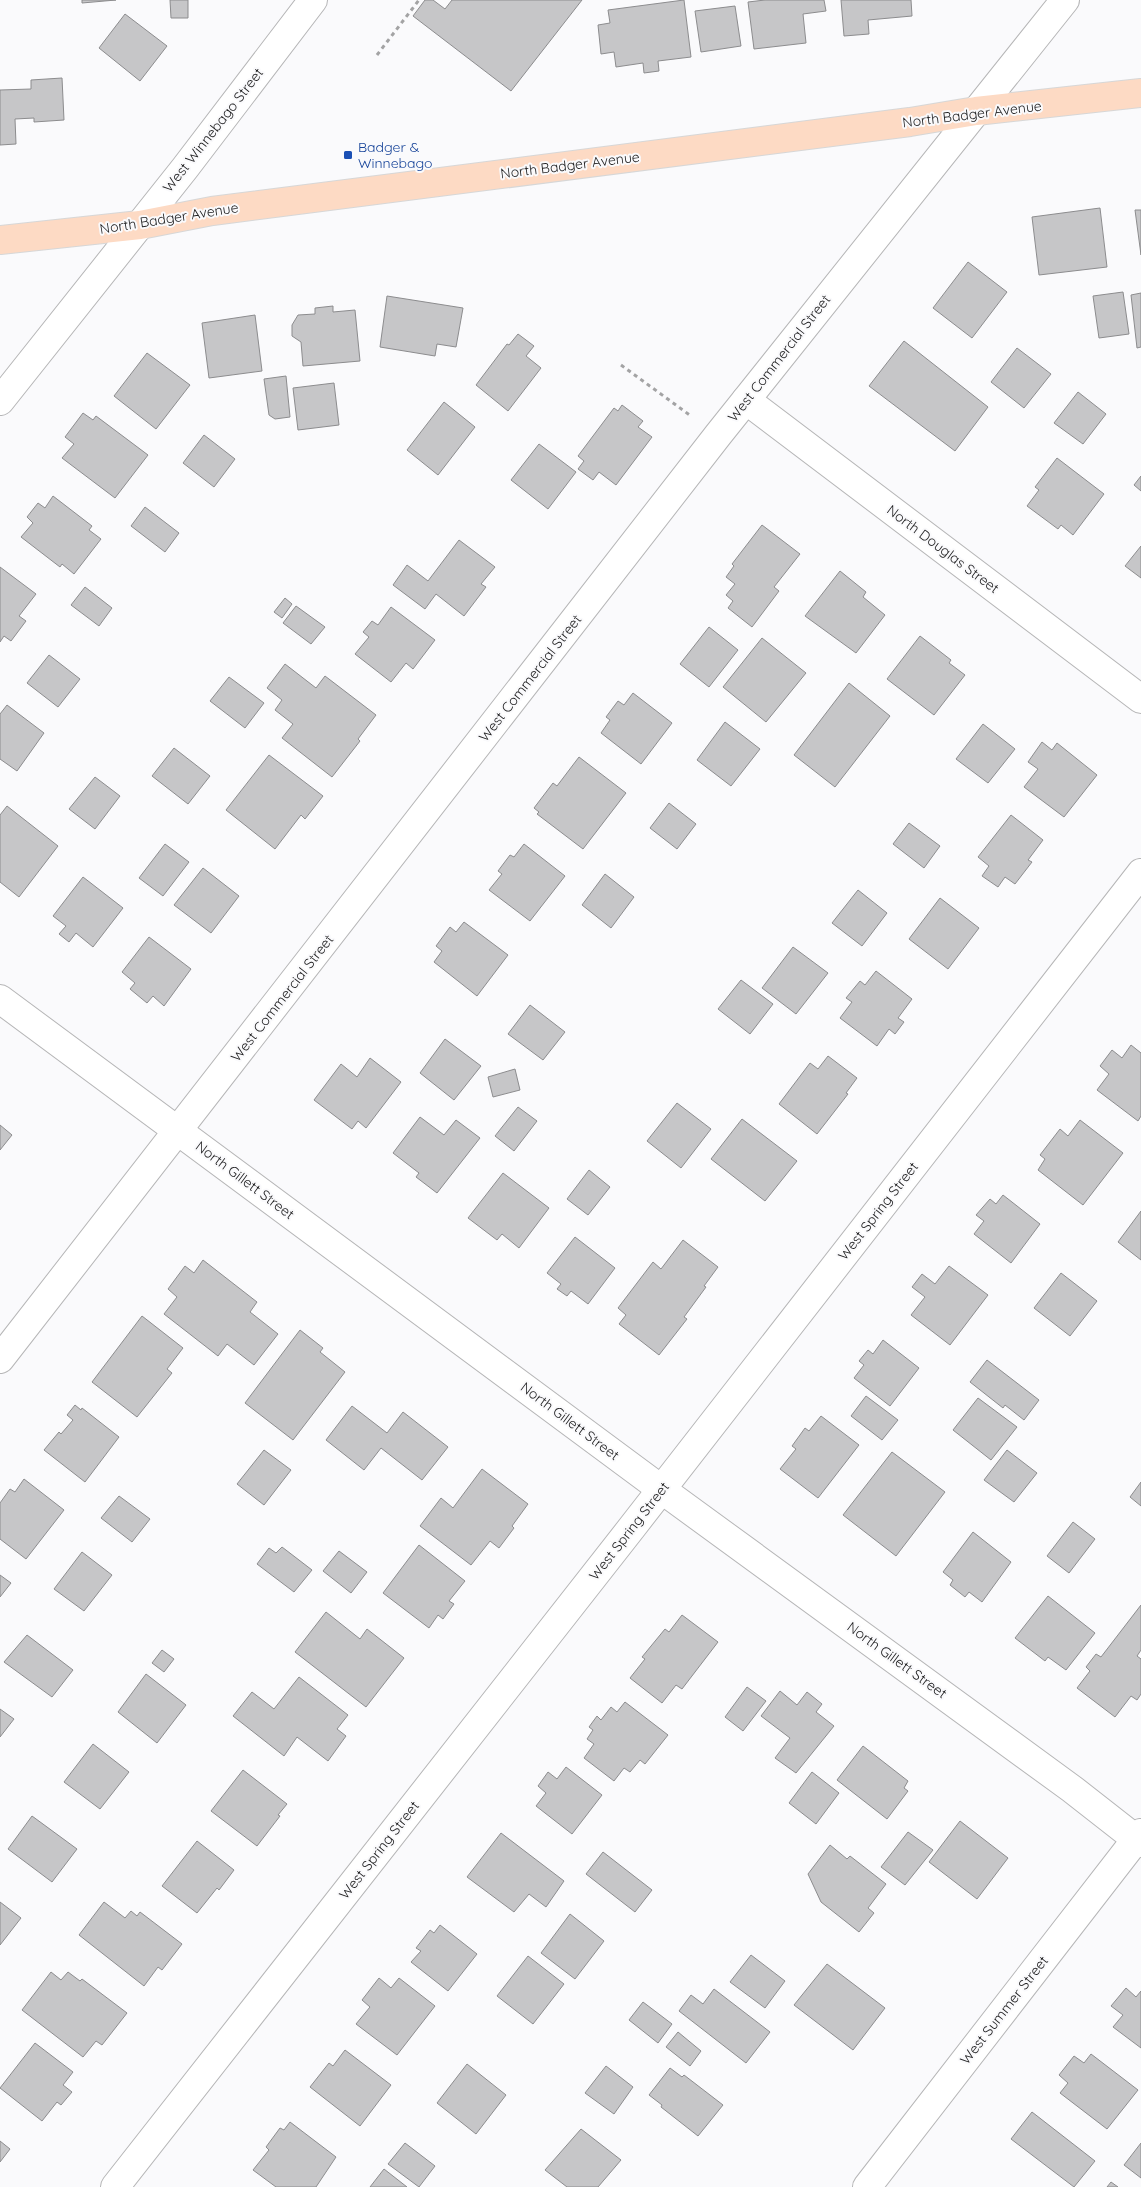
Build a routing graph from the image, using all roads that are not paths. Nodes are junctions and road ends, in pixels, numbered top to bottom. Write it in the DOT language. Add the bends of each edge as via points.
graph roads {
  1 [pos="313,0"];
  2 [pos="1065,0"];
  3 [pos="1141,92"];
  4 [pos="976,111"];
  5 [pos="140,225"];
  6 [pos="0,240"];
  7 [pos="746,400"];
  8 [pos="0,401"];
  9 [pos="1141,698"];
  10 [pos="1141,873"];
  11 [pos="0,999"];
  12 [pos="180,1130"];
  13 [pos="0,1359"];
  14 [pos="662,1489"];
  15 [pos="1140,1838"];
  16 [pos="115,2187"];
  17 [pos="867,2187"];
  1 -- 5 [label="street, West Winnebago Street"];
  2 -- 4 [label="street, West Commercial Street"];
  3 -- 4 [label="main road, North Badger Avenue"];
  4 -- 5 [label="main road, North Badger Avenue" via="212,211"];
  4 -- 7 [label="street, West Commercial Street"];
  5 -- 6 [label="main road, North Badger Avenue"];
  5 -- 8 [label="street, West Winnebago Street"];
  7 -- 9 [label="street, North Douglas Street"];
  7 -- 12 [label="street, West Commercial Street"];
  10 -- 14 [label="street, West Spring Street"];
  11 -- 12 [label="street, North Gillett Street"];
  12 -- 13 [label="street, West Commercial Street"];
  12 -- 14 [label="street, North Gillett Street"];
  14 -- 15 [label="street, North Gillett Street"];
  14 -- 16 [label="street, West Spring Street"];
  15 -- 17 [label="street, West Summer Street"];
}
